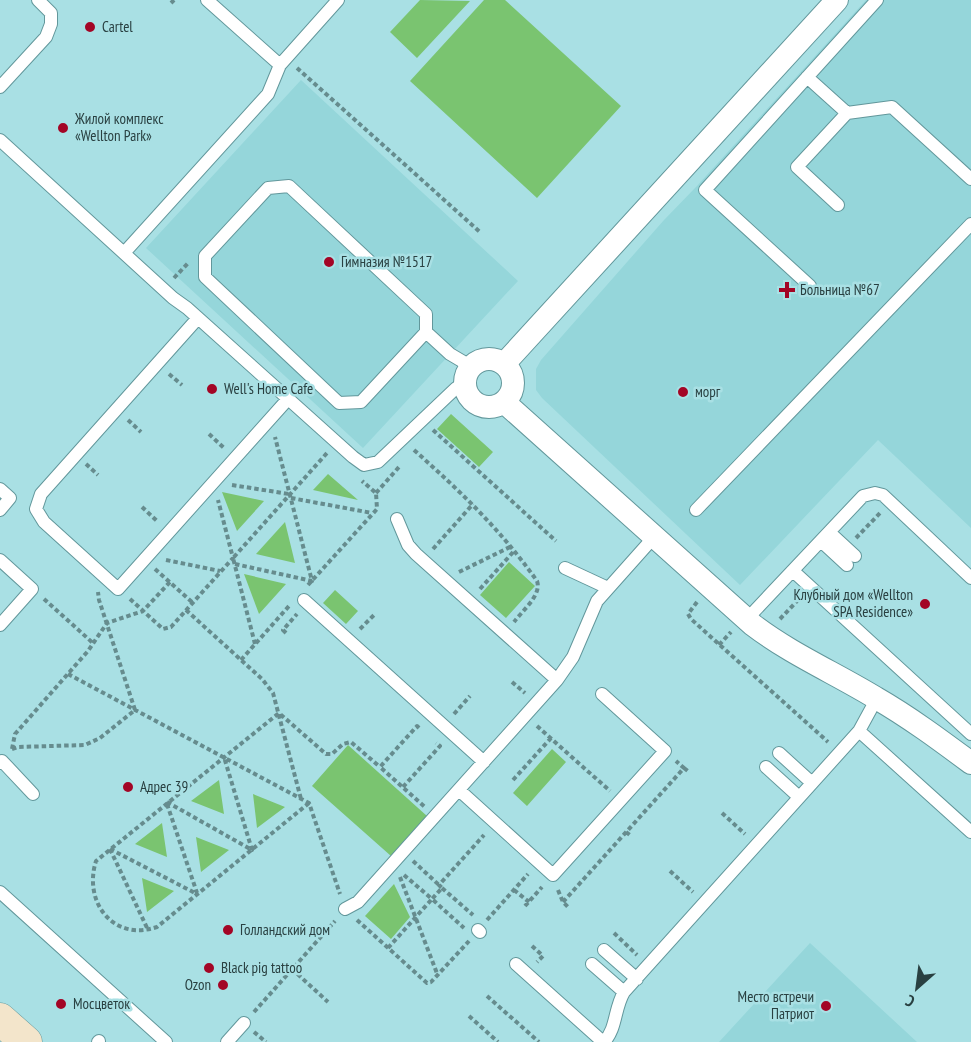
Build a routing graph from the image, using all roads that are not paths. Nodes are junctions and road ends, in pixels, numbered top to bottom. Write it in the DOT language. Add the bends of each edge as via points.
graph roads {
  1 [pos="38,0"];
  2 [pos="207,0"];
  3 [pos="338,0"];
  4 [pos="837,0"];
  5 [pos="877,0"];
  6 [pos="283,62"];
  7 [pos="807,77"];
  8 [pos="0,87"];
  9 [pos="847,113"];
  10 [pos="0,140"];
  11 [pos="971,179"];
  12 [pos="838,205"];
  13 [pos="971,224"];
  14 [pos="124,254"];
  15 [pos="810,286"];
  16 [pos="198,318"];
  17 [pos="426,332"];
  18 [pos="504,364"];
  19 [pos="469,377"];
  20 [pos="288,399"];
  21 [pos="504,402"];
  22 [pos="0,489"];
  23 [pos="0,510"];
  24 [pos="696,510"];
  25 [pos="398,519"];
  26 [pos="654,537"];
  27 [pos="825,537"];
  28 [pos="0,560"];
  29 [pos="851,561"];
  30 [pos="565,568"];
  31 [pos="793,571"];
  32 [pos="971,578"];
  33 [pos="608,588"];
  34 [pos="304,600"];
  35 [pos="0,625"];
  36 [pos="739,626"];
  37 [pos="557,680"];
  38 [pos="602,694"];
  39 [pos="877,698"];
  40 [pos="859,731"];
  41 [pos="971,734"];
  42 [pos="779,753"];
  43 [pos="1,762"];
  44 [pos="484,762"];
  45 [pos="971,763"];
  46 [pos="766,767"];
  47 [pos="812,783"];
  48 [pos="459,790"];
  49 [pos="33,794"];
  50 [pos="799,797"];
  51 [pos="971,832"];
  52 [pos="2,896"];
  53 [pos="349,913"];
  54 [pos="604,950"];
  55 [pos="516,964"];
  56 [pos="592,964"];
  57 [pos="637,979"];
  58 [pos="624,993"];
  59 [pos="128,1008"];
  60 [pos="119,1018"];
  61 [pos="0,1019"];
  62 [pos="244,1023"];
  63 [pos="26,1042"];
  64 [pos="166,1042"];
  65 [pos="227,1042"];
  66 [pos="604,1042"];
  1 -- 8 [label="lane" via="51,13 46,37"];
  2 -- 6 [label="lane"];
  3 -- 6 [label="lane"];
  4 -- 18 [label="street"];
  5 -- 7 [label="lane"];
  6 -- 14 [label="lane" via="268,94"];
  7 -- 9 [label="lane"];
  7 -- 15 [label="lane" via="705,190"];
  9 -- 11 [label="lane" via="892,107"];
  9 -- 12 [label="lane" via="797,167"];
  10 -- 14 [label="lane"];
  13 -- 24 [label="lane"];
  14 -- 16 [label="lane"];
  16 -- 20 [label="lane"];
  16 -- 20 [label="lane" via="37,500 36,509 44,522 101,574 118,588"];
  17 -- 17 [label="lane" via="426,314 289,186 268,188 205,256 205,278 339,403 361,402"];
  17 -- 19 [label="lane"];
  18 -- 19 [label="street" via="484,360"];
  18 -- 21 [label="street" via="513,384"];
  19 -- 20 [label="lane" via="378,462 364,465"];
  19 -- 21 [label="street" via="469,396 481,405"];
  21 -- 26 [label="street"];
  22 -- 23 [label="lane" via="10,498"];
  25 -- 37 [label="lane" via="408,545"];
  26 -- 33 [label="lane"];
  26 -- 36 [label="street"];
  27 -- 29 [label="lane"];
  27 -- 31 [label="lane"];
  27 -- 32 [label="lane" via="863,496 883,495"];
  28 -- 35 [label="lane" via="32,589"];
  30 -- 33 [label="lane"];
  31 -- 36 [label="lane"];
  31 -- 41 [label="lane"];
  33 -- 37 [label="lane" via="594,606 573,657"];
  34 -- 44 [label="lane"];
  36 -- 39 [label="street" via="770,638"];
  37 -- 44 [label="lane"];
  38 -- 48 [label="lane" via="665,751 553,875"];
  39 -- 40 [label="lane"];
  39 -- 45 [label="street"];
  40 -- 47 [label="lane"];
  40 -- 51 [label="lane"];
  42 -- 47 [label="lane"];
  43 -- 49 [label="lane"];
  44 -- 48 [label="lane"];
  46 -- 50 [label="lane"];
  47 -- 50 [label="lane"];
  48 -- 53 [label="lane"];
  50 -- 57 [label="lane"];
  52 -- 59 [label="lane"];
  54 -- 57 [label="lane"];
  55 -- 66 [label="lane"];
  56 -- 58 [label="lane"];
  57 -- 58 [label="lane"];
  58 -- 66 [label="lane" via="612,1031"];
  59 -- 60 [label="lane"];
  59 -- 64 [label="lane"];
  61 -- 63 [label="main road"];
  62 -- 65 [label="lane"];
}
